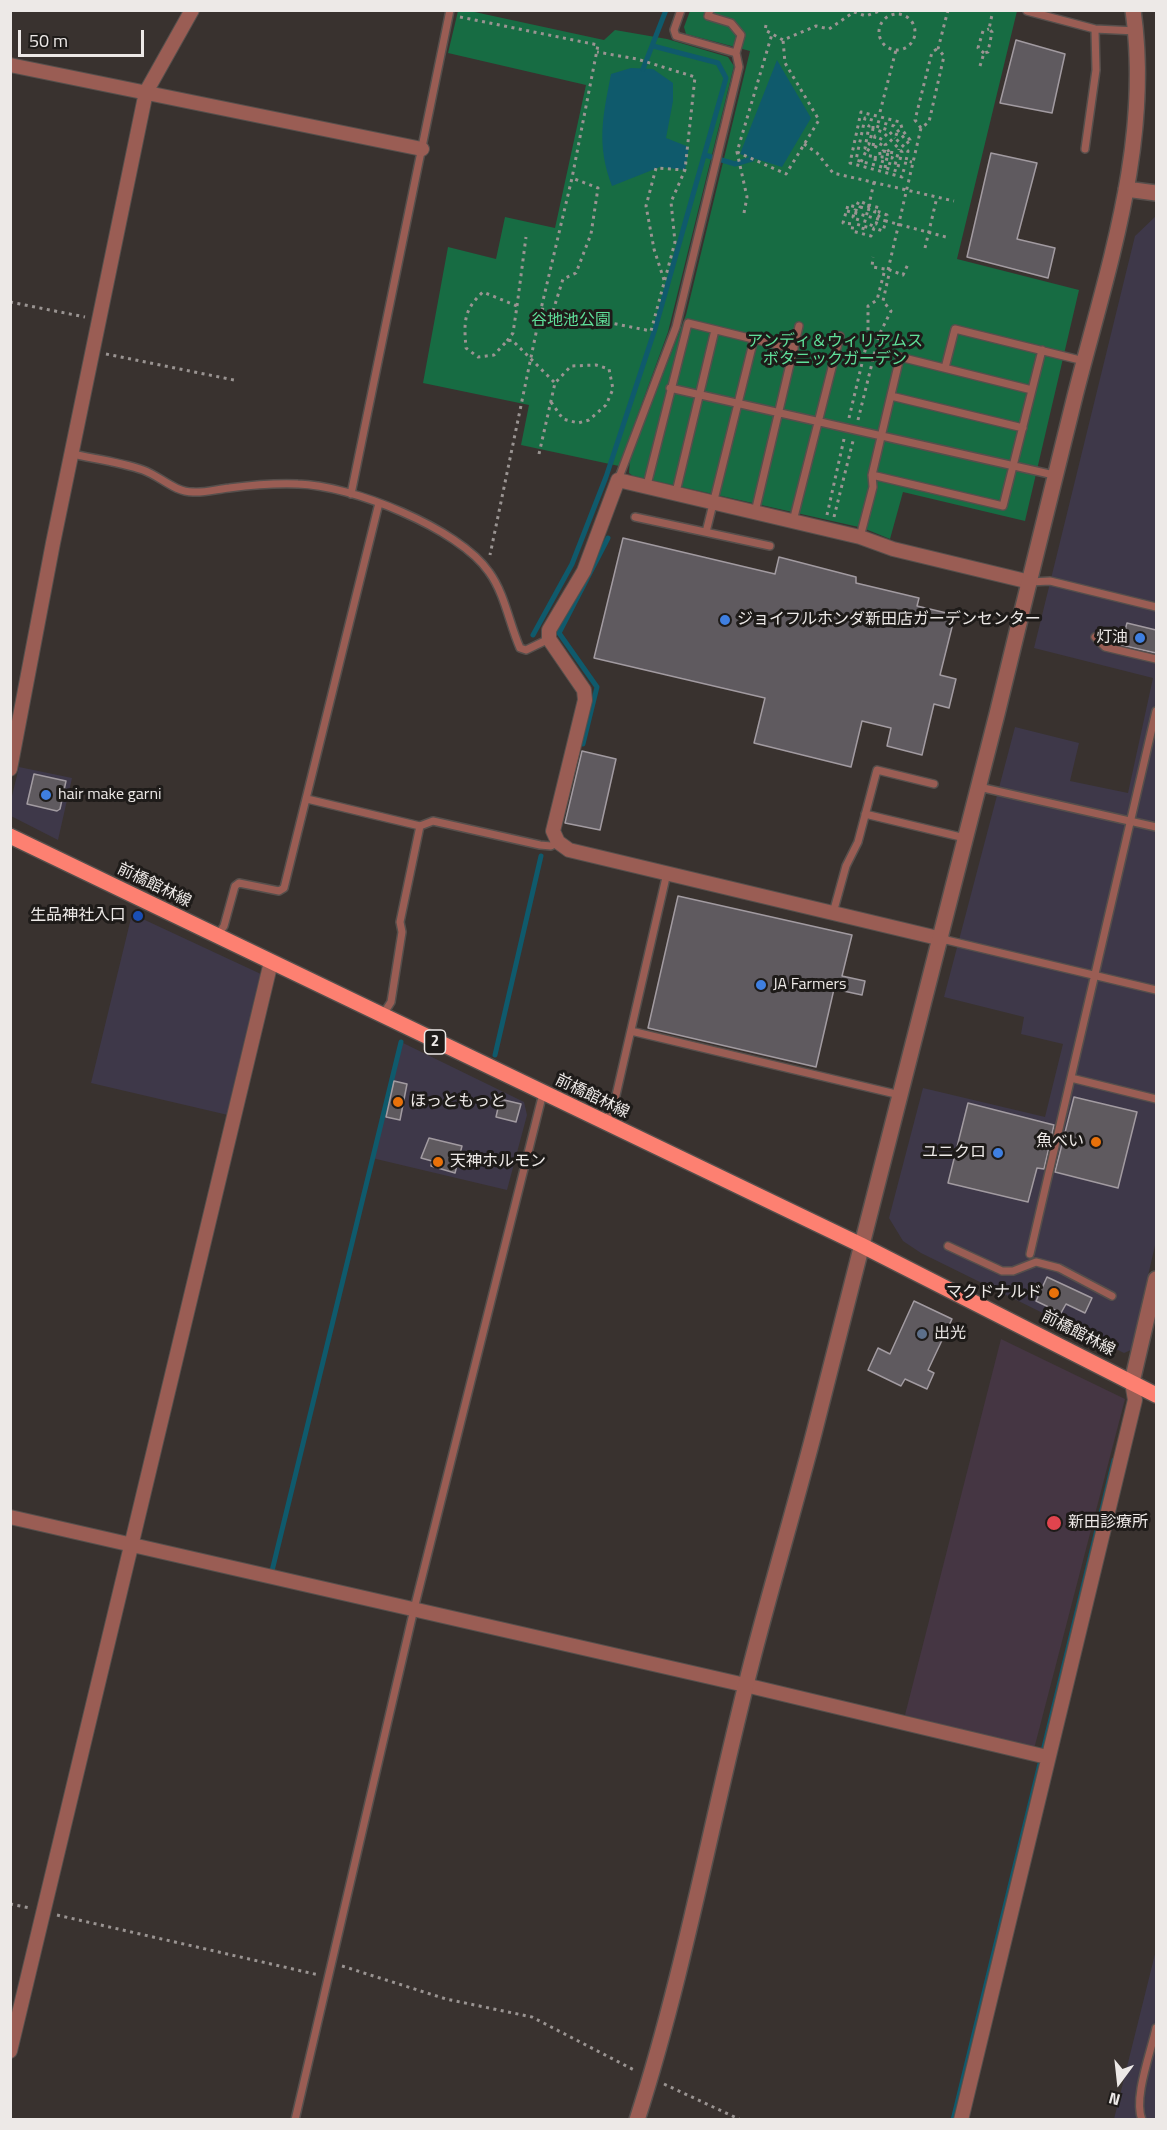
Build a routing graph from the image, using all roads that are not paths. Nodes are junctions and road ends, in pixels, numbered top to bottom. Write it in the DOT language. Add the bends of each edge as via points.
graph roads {
  1 [pos="192,10"];
  2 [pos="681,10"];
  3 [pos="710,10"];
  4 [pos="1133,10"];
  5 [pos="1028,11"];
  6 [pos="449,12"];
  7 [pos="1095,29"];
  8 [pos="1136,31"];
  9 [pos="736,53"];
  10 [pos="10,65"];
  11 [pos="146,92"];
  12 [pos="422,149"];
  13 [pos="1085,149"];
  14 [pos="1126,189"];
  15 [pos="1156,193"];
  16 [pos="800,326"];
  17 [pos="715,330"];
  18 [pos="840,336"];
  19 [pos="754,339"];
  20 [pos="794,349"];
  21 [pos="1042,350"];
  22 [pos="1083,361"];
  23 [pos="945,368"];
  24 [pos="670,388"];
  25 [pos="1032,390"];
  26 [pos="700,394"];
  27 [pos="891,396"];
  28 [pos="739,404"];
  29 [pos="779,413"];
  30 [pos="818,421"];
  31 [pos="1023,428"];
  32 [pos="881,436"];
  33 [pos="72,454"];
  34 [pos="1013,466"];
  35 [pos="872,475"];
  36 [pos="1054,475"];
  37 [pos="618,480"];
  38 [pos="647,485"];
  39 [pos="676,492"];
  40 [pos="351,494"];
  41 [pos="715,502"];
  42 [pos="379,503"];
  43 [pos="755,512"];
  44 [pos="635,517"];
  45 [pos="793,521"];
  46 [pos="706,532"];
  47 [pos="861,537"];
  48 [pos="770,546"];
  49 [pos="1030,582"];
  50 [pos="1156,607"];
  51 [pos="1095,637"];
  52 [pos="549,639"];
  53 [pos="1156,658"];
  54 [pos="1156,711"];
  55 [pos="10,769"];
  56 [pos="934,784"];
  57 [pos="979,787"];
  58 [pos="307,799"];
  59 [pos="865,814"];
  60 [pos="1131,821"];
  61 [pos="420,826"];
  62 [pos="1156,827"];
  63 [pos="10,836"];
  64 [pos="967,838"];
  65 [pos="558,842"];
  66 [pos="667,873"];
  67 [pos="833,913"];
  68 [pos="217,936"];
  69 [pos="942,939"];
  70 [pos="271,962"];
  71 [pos="1095,975"];
  72 [pos="1156,990"];
  73 [pos="382,1016"];
  74 [pos="631,1031"];
  75 [pos="1071,1078"];
  76 [pos="543,1093"];
  77 [pos="900,1095"];
  78 [pos="1156,1099"];
  79 [pos="605,1123"];
  80 [pos="861,1245"];
  81 [pos="948,1246"];
  82 [pos="1030,1254"];
  83 [pos="1156,1279"];
  84 [pos="1112,1296"];
  85 [pos="1132,1382"];
  86 [pos="1156,1395"];
  87 [pos="10,1517"];
  88 [pos="133,1545"];
  89 [pos="414,1609"];
  90 [pos="746,1685"];
  91 [pos="1047,1757"];
  92 [pos="1156,2028"];
  93 [pos="10,2051"];
  94 [pos="1154,2051"];
  95 [pos="295,2120"];
  96 [pos="637,2120"];
  97 [pos="961,2120"];
  98 [pos="1142,2120"];
  1 -- 11 [label="street"];
  2 -- 9 [label="lane" via="674,30 676,36"];
  3 -- 9 [label="lane" via="708,16 731,23 741,34"];
  4 -- 8 [label="street"];
  5 -- 7 [label="lane"];
  6 -- 12 [label="lane"];
  7 -- 8 [label="lane"];
  7 -- 13 [label="lane" via="1096,70"];
  8 -- 14 [label="street" via="1137,104"];
  9 -- 37 [label="lane" via="739,67 676,327"];
  10 -- 11 [label="street"];
  11 -- 12 [label="street"];
  11 -- 33 [label="street"];
  12 -- 40 [label="lane"];
  14 -- 15 [label="street"];
  14 -- 22 [label="street"];
  16 -- 20 [label="lane"];
  17 -- 19 [label="lane"];
  17 -- 24 [label="lane" via="688,323"];
  17 -- 26 [label="lane"];
  18 -- 30 [label="lane"];
  19 -- 20 [label="lane"];
  19 -- 28 [label="lane"];
  20 -- 29 [label="lane"];
  21 -- 22 [label="lane"];
  21 -- 23 [label="lane" via="955,329"];
  21 -- 25 [label="lane"];
  22 -- 36 [label="street"];
  23 -- 25 [label="lane"];
  23 -- 27 [label="lane" via="900,357"];
  24 -- 26 [label="lane"];
  24 -- 38 [label="lane"];
  25 -- 31 [label="lane"];
  26 -- 28 [label="lane"];
  26 -- 39 [label="lane"];
  27 -- 31 [label="lane"];
  27 -- 32 [label="lane"];
  28 -- 29 [label="lane"];
  28 -- 41 [label="lane"];
  29 -- 30 [label="lane"];
  29 -- 43 [label="lane"];
  30 -- 32 [label="lane"];
  30 -- 45 [label="lane"];
  31 -- 34 [label="lane"];
  32 -- 34 [label="lane"];
  32 -- 35 [label="lane"];
  33 -- 40 [label="lane" via="140,469 192,492 301,484"];
  33 -- 55 [label="street"];
  34 -- 35 [label="lane" via="1003,506"];
  34 -- 36 [label="lane"];
  35 -- 47 [label="lane"];
  36 -- 49 [label="street"];
  37 -- 38 [label="street"];
  37 -- 52 [label="street" via="584,571 552,624"];
  38 -- 39 [label="street"];
  39 -- 41 [label="street"];
  40 -- 42 [label="lane"];
  41 -- 43 [label="street"];
  41 -- 46 [label="lane"];
  42 -- 52 [label="lane" via="452,539 487,569 496,582 520,648 526,650"];
  42 -- 58 [label="lane"];
  43 -- 45 [label="street"];
  44 -- 46 [label="lane"];
  45 -- 47 [label="street"];
  46 -- 48 [label="lane"];
  47 -- 49 [label="street" via="893,549"];
  49 -- 50 [label="lane" via="1050,581"];
  49 -- 57 [label="street"];
  51 -- 53 [label="lane" via="1105,647"];
  52 -- 65 [label="street" via="584,690 585,700 553,831"];
  54 -- 60 [label="lane"];
  56 -- 59 [label="lane" via="877,770"];
  57 -- 60 [label="lane"];
  57 -- 64 [label="street"];
  58 -- 61 [label="lane"];
  58 -- 68 [label="lane" via="284,888 279,891 239,883"];
  59 -- 64 [label="lane"];
  59 -- 67 [label="lane"];
  60 -- 62 [label="lane"];
  60 -- 71 [label="lane"];
  61 -- 65 [label="lane" via="433,821 540,845"];
  61 -- 73 [label="lane" via="400,922 402,932 391,1002"];
  63 -- 68 [label="main road, 前橋館林線 / 2"];
  64 -- 69 [label="street"];
  65 -- 66 [label="street" via="569,850"];
  66 -- 67 [label="street"];
  66 -- 74 [label="lane"];
  67 -- 69 [label="street"];
  68 -- 70 [label="main road, 前橋館林線 / 2"];
  69 -- 71 [label="lane"];
  69 -- 77 [label="street"];
  70 -- 73 [label="main road, 前橋館林線 / 2"];
  70 -- 88 [label="street"];
  71 -- 72 [label="lane"];
  71 -- 75 [label="lane"];
  73 -- 76 [label="main road, 前橋館林線 / 2"];
  74 -- 77 [label="lane"];
  74 -- 79 [label="lane" via="614,1104"];
  75 -- 78 [label="lane"];
  75 -- 82 [label="lane"];
  76 -- 79 [label="main road, 前橋館林線 / 2"];
  76 -- 89 [label="lane"];
  77 -- 80 [label="street"];
  79 -- 80 [label="main road, 前橋館林線 / 2"];
  80 -- 85 [label="main road, 前橋館林線 / 2"];
  80 -- 90 [label="street"];
  81 -- 84 [label="lane" via="1002,1271 1036,1262 1059,1268"];
  83 -- 85 [label="street"];
  85 -- 86 [label="main road, 前橋館林線 / 2"];
  85 -- 91 [label="street" via="1136,1400"];
  87 -- 88 [label="street"];
  88 -- 89 [label="street"];
  88 -- 93 [label="street"];
  89 -- 90 [label="street"];
  89 -- 95 [label="lane"];
  90 -- 91 [label="street"];
  90 -- 96 [label="street" via="651,2078"];
  91 -- 97 [label="street"];
  92 -- 94 [label="lane"];
  94 -- 98 [label="lane" via="1140,2093"];
}
